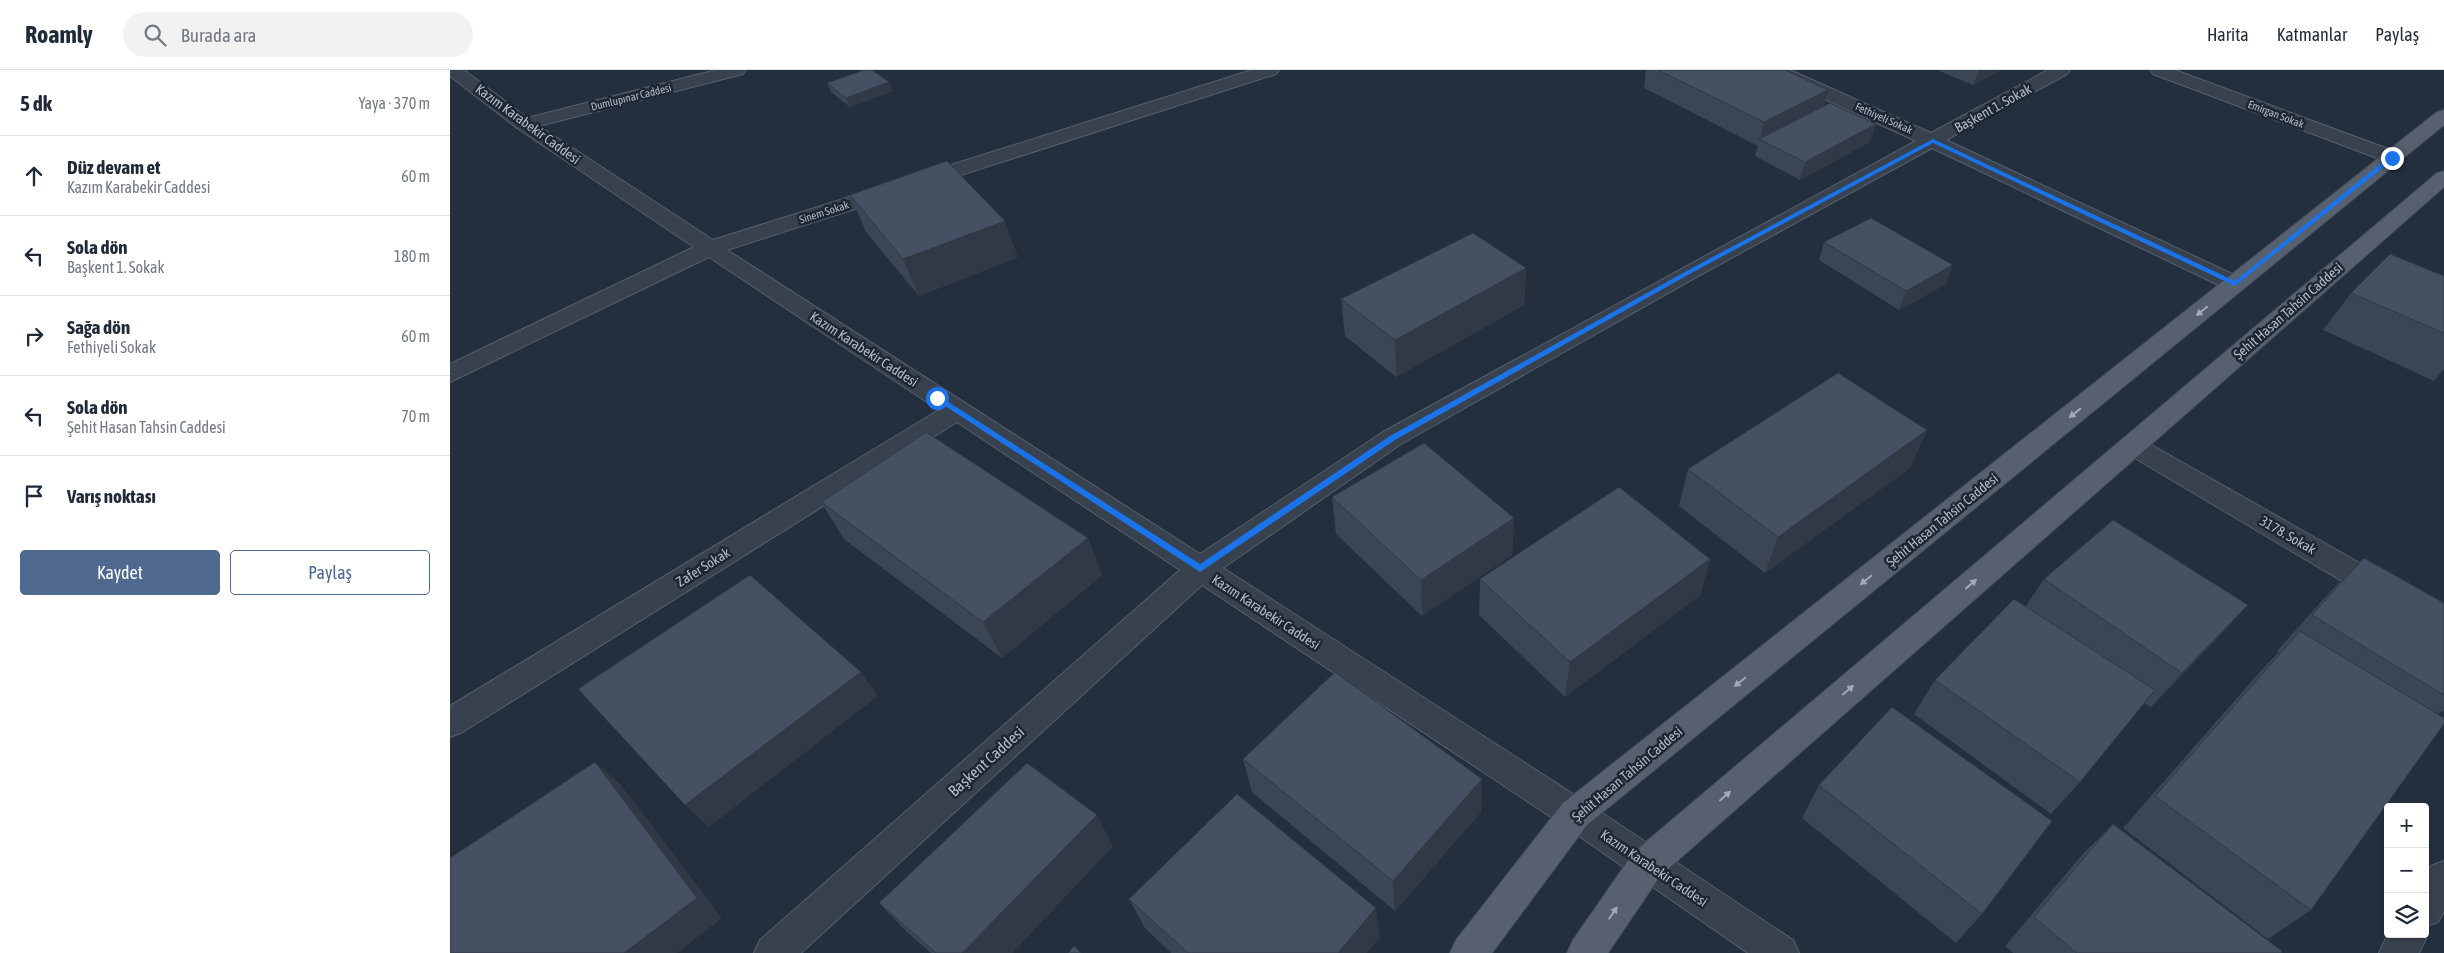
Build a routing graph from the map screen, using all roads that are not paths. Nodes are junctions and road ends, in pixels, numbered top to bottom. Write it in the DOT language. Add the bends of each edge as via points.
graph roads {
  1 [pos="737,70"];
  2 [pos="1270,70"];
  3 [pos="1776,70"];
  4 [pos="2061,70"];
  5 [pos="2159,70"];
  6 [pos="459,71"];
  7 [pos="2444,116"];
  8 [pos="524,124"];
  9 [pos="1933,140"];
  10 [pos="2392,158"];
  11 [pos="2444,178"];
  12 [pos="710,248"];
  13 [pos="2235,284"];
  14 [pos="450,374"];
  15 [pos="957,411"];
  16 [pos="2132,445"];
  17 [pos="1200,569"];
  18 [pos="2444,626"];
  19 [pos="450,723"];
  20 [pos="1575,814"];
  21 [pos="1647,864"];
  22 [pos="2444,878"];
  23 [pos="2429,902"];
  24 [pos="2407,938"];
  25 [pos="773,953"];
  26 [pos="1469,953"];
  27 [pos="1586,953"];
  28 [pos="1780,953"];
  29 [pos="2398,953"];
  1 -- 8 [label="street, Dumlupınar Caddesi"];
  2 -- 12 [label="street, Sinem Sokak"];
  3 -- 9 [label="street, Fethiyeli Sokak"];
  4 -- 9 [label="street, Başkent 1. Sokak"];
  5 -- 10 [label="street, Emirgan Sokak"];
  6 -- 8 [label="street, Kazım Karabekir Caddesi"];
  7 -- 10 [label="main road, Şehit Hasan Tahsin Caddesi"];
  8 -- 12 [label="street, Kazım Karabekir Caddesi"];
  9 -- 13 [label="street, Fethiyeli Sokak"];
  9 -- 17 [label="street, Başkent 1. Sokak" via="1392,438"];
  10 -- 13 [label="main road, Şehit Hasan Tahsin Caddesi"];
  11 -- 16 [label="main road, Şehit Hasan Tahsin Caddesi"];
  12 -- 14 [label="street, Sinem Sokak"];
  12 -- 15 [label="street, Kazım Karabekir Caddesi"];
  13 -- 20 [label="main road, Şehit Hasan Tahsin Caddesi, one-way"];
  15 -- 17 [label="street, Kazım Karabekir Caddesi"];
  15 -- 19 [label="street, Zafer Sokak"];
  16 -- 18 [label="street, 3178. Sokak"];
  21 -- 16 [label="main road, Şehit Hasan Tahsin Caddesi, one-way"];
  17 -- 20 [label="street, Kazım Karabekir Caddesi"];
  17 -- 25 [label="street, Başkent Caddesi"];
  20 -- 21 [label="street, Kazım Karabekir Caddesi"];
  20 -- 26 [label="main road, Şehit Hasan Tahsin Caddesi"];
  27 -- 21 [label="main road, Şehit Hasan Tahsin Caddesi, one-way"];
  21 -- 28 [label="street, Kazım Karabekir Caddesi"];
  22 -- 23 [label="street"];
  24 -- 29 [label="street"];
}
